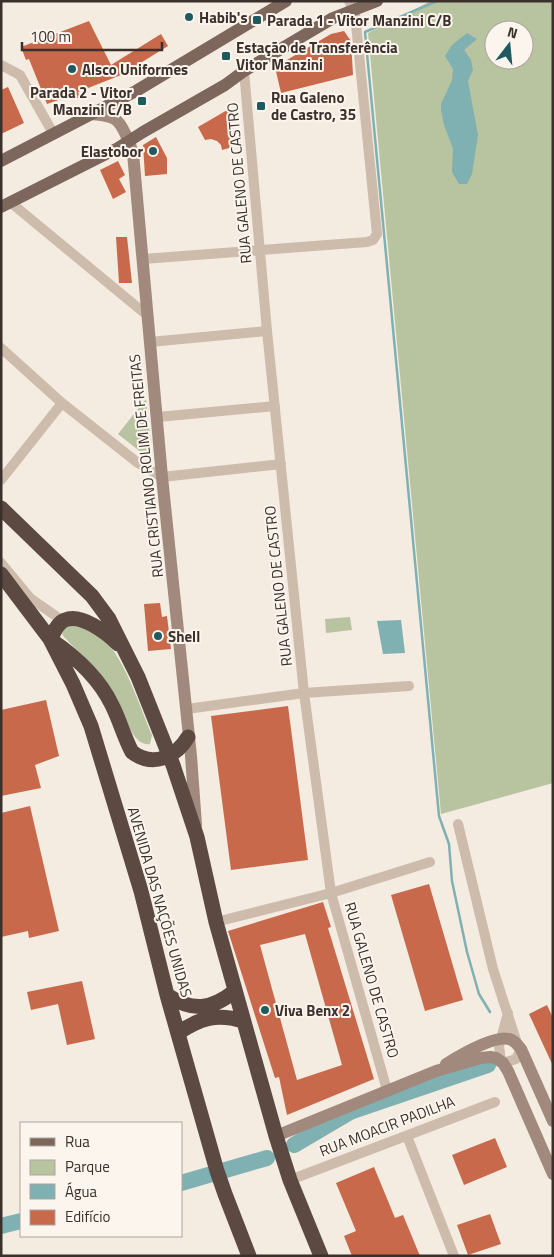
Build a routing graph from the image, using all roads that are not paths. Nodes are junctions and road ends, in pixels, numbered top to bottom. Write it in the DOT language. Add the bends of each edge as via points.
graph roads {
  1 [pos="286,1"];
  2 [pos="377,1"];
  3 [pos="352,6"];
  4 [pos="1,65"];
  5 [pos="244,71"];
  6 [pos="92,114"];
  7 [pos="53,133"];
  8 [pos="129,141"];
  9 [pos="1,161"];
  10 [pos="6,205"];
  11 [pos="260,250"];
  12 [pos="143,259"];
  13 [pos="148,316"];
  14 [pos="267,331"];
  15 [pos="150,342"];
  16 [pos="1,348"];
  17 [pos="62,403"];
  18 [pos="275,406"];
  19 [pos="158,417"];
  20 [pos="281,464"];
  21 [pos="162,477"];
  22 [pos="1,480"];
  23 [pos="1,508"];
  24 [pos="1,563"];
  25 [pos="1,574"];
  26 [pos="63,620"];
  27 [pos="50,639"];
  28 [pos="126,652"];
  29 [pos="409,686"];
  30 [pos="304,693"];
  31 [pos="187,709"];
  32 [pos="188,737"];
  33 [pos="169,755"];
  34 [pos="458,824"];
  35 [pos="197,837"];
  36 [pos="430,862"];
  37 [pos="331,893"];
  38 [pos="216,922"];
  39 [pos="235,991"];
  40 [pos="167,996"];
  41 [pos="508,1012"];
  42 [pos="243,1021"];
  43 [pos="178,1034"];
  44 [pos="500,1039"];
  45 [pos="519,1046"];
  46 [pos="502,1062"];
  47 [pos="436,1071"];
  48 [pos="388,1090"];
  49 [pos="495,1102"];
  50 [pos="553,1120"];
  51 [pos="407,1136"];
  52 [pos="277,1141"];
  53 [pos="553,1174"];
  54 [pos="289,1175"];
  55 [pos="250,1256"];
  56 [pos="321,1256"];
  57 [pos="454,1256"];
  1 -- 6 [label="main road"];
  2 -- 3 [label="main road"];
  3 -- 5 [label="main road"];
  3 -- 11 [label="street" via="377,234 367,242"];
  4 -- 7 [label="street" via="20,74"];
  5 -- 8 [label="main road"];
  5 -- 11 [label="street, RUA GALENO DE CASTRO"];
  6 -- 7 [label="main road"];
  6 -- 8 [label="street, RUA CRISTIANO ROLIM DE FREITAS" via="117,120"];
  7 -- 9 [label="main road"];
  8 -- 10 [label="main road"];
  8 -- 12 [label="street, RUA CRISTIANO ROLIM DE FREITAS" via="133,153"];
  10 -- 13 [label="street"];
  11 -- 12 [label="street"];
  11 -- 14 [label="street, RUA GALENO DE CASTRO"];
  12 -- 13 [label="street, RUA CRISTIANO ROLIM DE FREITAS"];
  13 -- 15 [label="street, RUA CRISTIANO ROLIM DE FREITAS"];
  14 -- 15 [label="street"];
  14 -- 18 [label="street, RUA GALENO DE CASTRO"];
  15 -- 19 [label="street, RUA CRISTIANO ROLIM DE FREITAS"];
  16 -- 17 [label="street"];
  17 -- 21 [label="street" via="138,463"];
  17 -- 22 [label="street"];
  18 -- 19 [label="street"];
  18 -- 20 [label="street, RUA GALENO DE CASTRO"];
  19 -- 21 [label="street, RUA CRISTIANO ROLIM DE FREITAS"];
  20 -- 21 [label="street"];
  20 -- 30 [label="street, RUA GALENO DE CASTRO"];
  21 -- 31 [label="street, RUA CRISTIANO ROLIM DE FREITAS"];
  23 -- 28 [label="highway" via="92,596 109,619"];
  24 -- 26 [label="street" via="30,598"];
  25 -- 27 [label="highway, AVENIDA DAS NAÇÕES UNIDAS"];
  26 -- 27 [label="highway"];
  26 -- 28 [label="highway" via="84,621 98,627"];
  27 -- 33 [label="highway" via="72,654 104,690 132,752 150,761"];
  27 -- 40 [label="highway, AVENIDA DAS NAÇÕES UNIDAS" via="91,726 141,891"];
  28 -- 33 [label="highway"];
  29 -- 30 [label="street"];
  30 -- 31 [label="street"];
  30 -- 37 [label="street, RUA GALENO DE CASTRO"];
  31 -- 32 [label="street, RUA CRISTIANO ROLIM DE FREITAS"];
  32 -- 33 [label="highway"];
  32 -- 35 [label="street, RUA CRISTIANO ROLIM DE FREITAS"];
  33 -- 35 [label="highway"];
  34 -- 41 [label="street" via="493,970"];
  35 -- 38 [label="highway"];
  36 -- 37 [label="street"];
  37 -- 38 [label="street"];
  37 -- 48 [label="street, RUA GALENO DE CASTRO"];
  38 -- 39 [label="highway"];
  39 -- 40 [label="highway" via="199,1008"];
  39 -- 42 [label="highway"];
  40 -- 43 [label="highway, AVENIDA DAS NAÇÕES UNIDAS"];
  41 -- 44 [label="street"];
  41 -- 45 [label="street"];
  42 -- 43 [label="highway" via="218,1016 190,1025"];
  42 -- 52 [label="highway"];
  43 -- 55 [label="highway, AVENIDA DAS NAÇÕES UNIDAS" via="224,1194"];
  44 -- 45 [label="street" via="509,1039"];
  44 -- 46 [label="street"];
  44 -- 47 [label="street" via="460,1055"];
  45 -- 46 [label="street" via="516,1059"];
  45 -- 50 [label="street"];
  46 -- 47 [label="street" via="490,1057 481,1058"];
  46 -- 53 [label="street"];
  47 -- 48 [label="street, RUA MOACIR PADILHA"];
  48 -- 52 [label="street, RUA MOACIR PADILHA"];
  49 -- 51 [label="street, RUA MOACIR PADILHA"];
  51 -- 54 [label="street, RUA MOACIR PADILHA"];
  51 -- 57 [label="street"];
  52 -- 54 [label="highway"];
  54 -- 56 [label="highway"];
}
